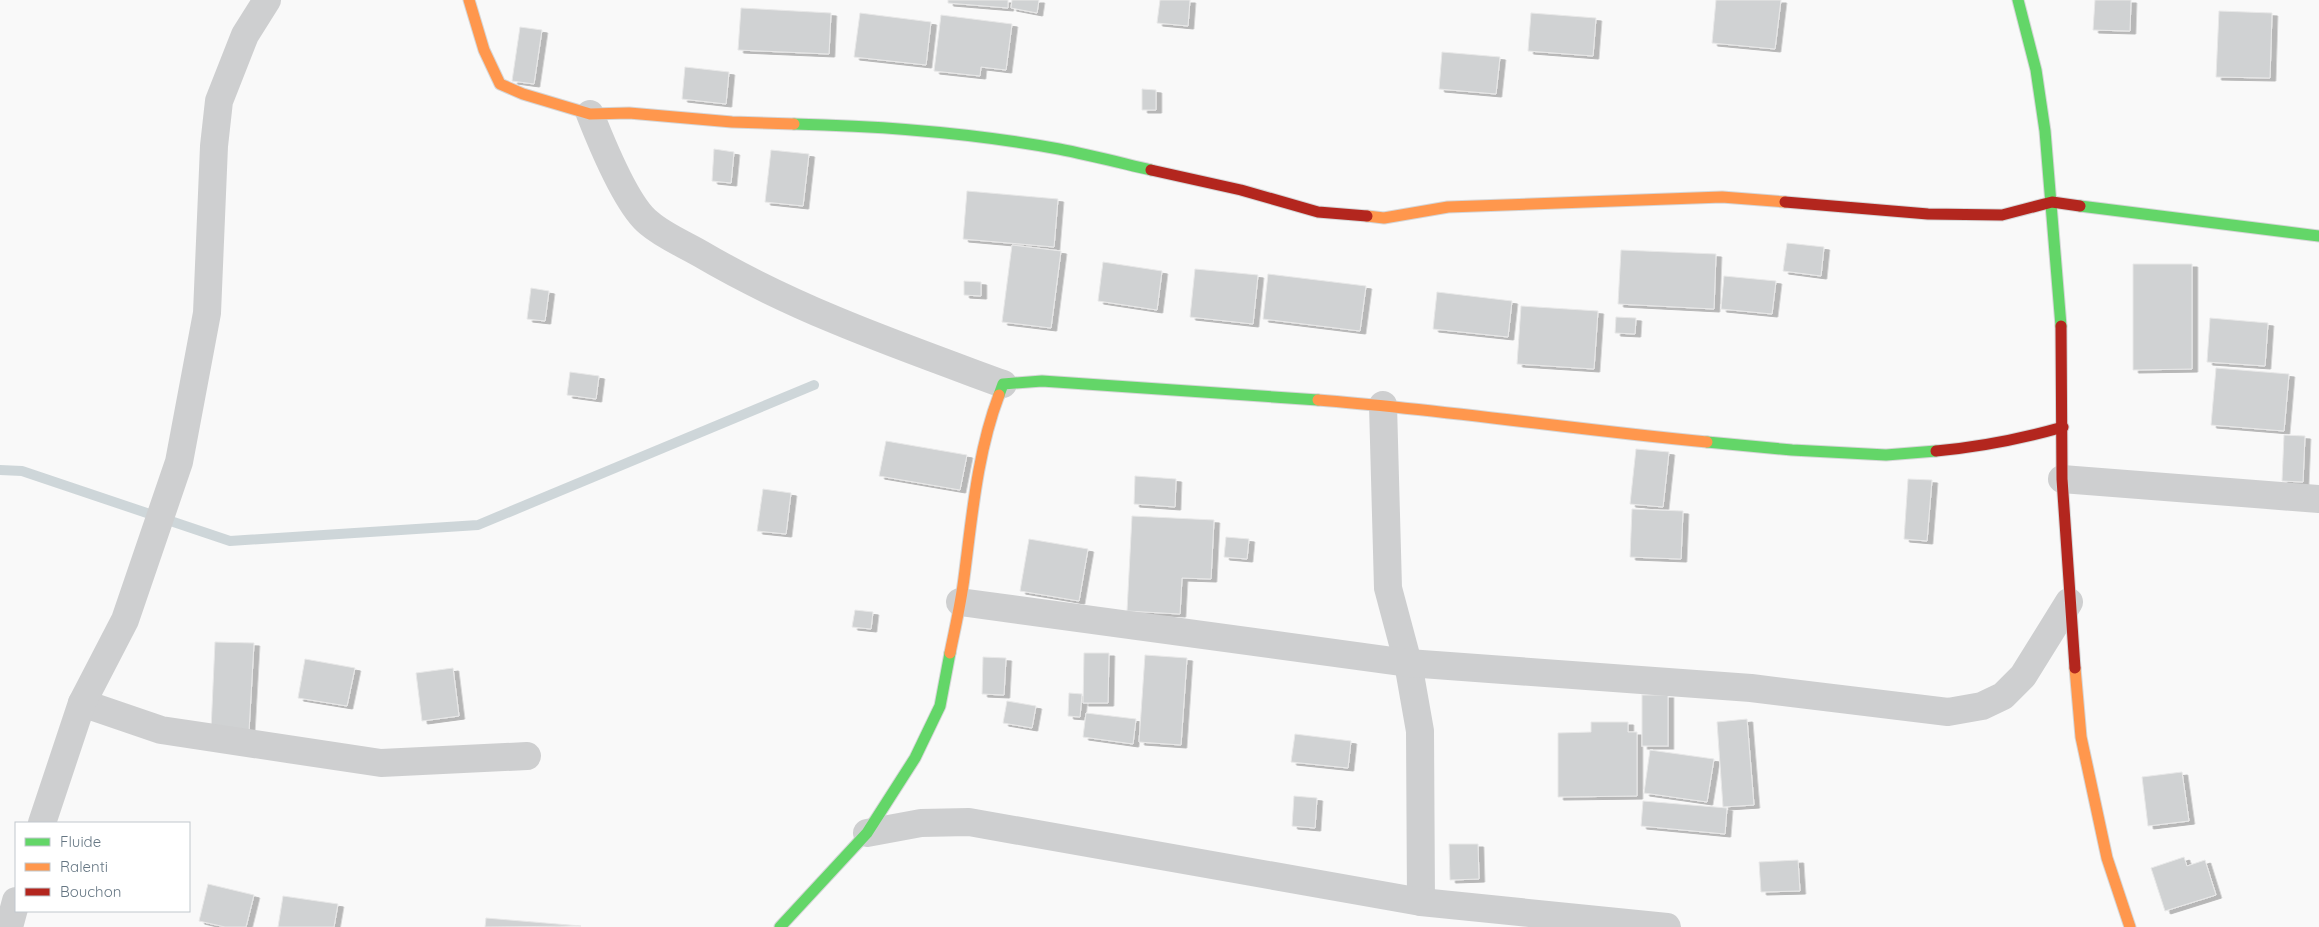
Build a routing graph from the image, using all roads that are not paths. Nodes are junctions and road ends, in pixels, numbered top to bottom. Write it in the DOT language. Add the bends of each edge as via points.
graph roads {
  1 [pos="267,0"];
  2 [pos="469,0"];
  3 [pos="2018,0"];
  4 [pos="590,114"];
  5 [pos="2052,202"];
  6 [pos="2319,236"];
  7 [pos="1002,384"];
  8 [pos="1383,405"];
  9 [pos="2063,427"];
  10 [pos="2062,478"];
  11 [pos="2319,499"];
  12 [pos="960,602"];
  13 [pos="2069,602"];
  14 [pos="1408,663"];
  15 [pos="82,703"];
  16 [pos="527,756"];
  17 [pos="42,822"];
  18 [pos="867,833"];
  19 [pos="1421,902"];
  20 [pos="15,905"];
  21 [pos="9,927"];
  22 [pos="780,927"];
  23 [pos="1667,927"];
  24 [pos="2130,927"];
  1 -- 15 [label="street" via="245,35 220,102 214,146 207,313 179,462 125,620"];
  2 -- 4 [label="street" via="484,50 500,84"];
  3 -- 5 [label="street" via="2036,70"];
  4 -- 5 [label="street" via="629,113 953,134 1058,149 1241,190 1318,212 1384,218 1448,206 1722,197 1928,214 2002,215"];
  4 -- 7 [label="street" via="601,144 633,204 648,223 736,275 840,324"];
  5 -- 6 [label="street"];
  5 -- 9 [label="street" via="2062,337"];
  7 -- 8 [label="street" via="1042,381"];
  7 -- 12 [label="street" via="993,411 974,502"];
  8 -- 9 [label="street" via="1629,435 1886,455 1979,448"];
  8 -- 14 [label="street" via="1388,588"];
  9 -- 10 [label="street"];
  10 -- 11 [label="street"];
  10 -- 13 [label="street"];
  12 -- 14 [label="street"];
  12 -- 18 [label="street" via="940,706 915,758"];
  13 -- 14 [label="street" via="2023,676 2003,696 1982,706 1948,712 1751,688"];
  13 -- 24 [label="street" via="2081,737 2108,858"];
  14 -- 19 [label="street" via="1420,731"];
  15 -- 16 [label="street" via="161,730 381,763"];
  15 -- 17 [label="street"];
  18 -- 19 [label="street" via="921,823 969,822"];
  18 -- 22 [label="street"];
  19 -- 23 [label="street"];
  20 -- 21 [label="street"];
}
